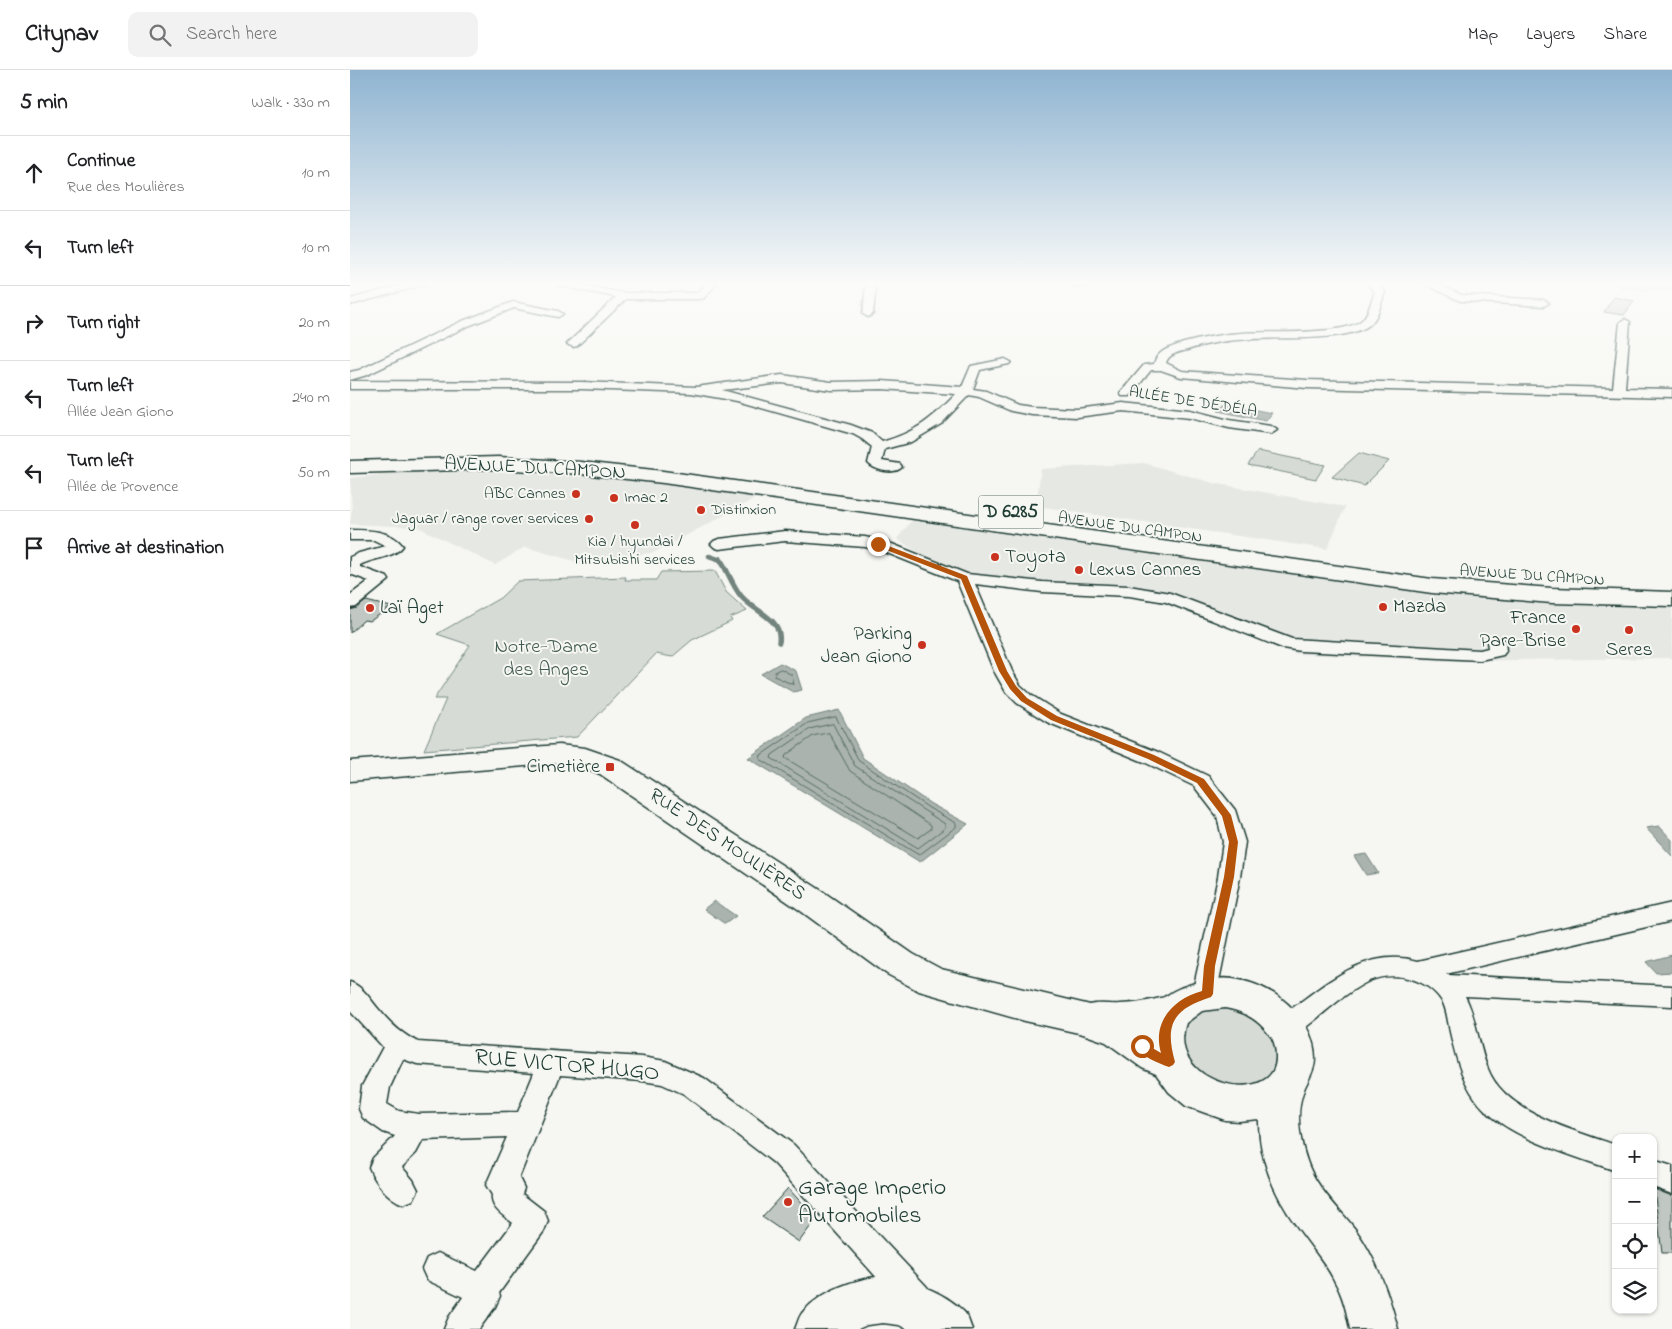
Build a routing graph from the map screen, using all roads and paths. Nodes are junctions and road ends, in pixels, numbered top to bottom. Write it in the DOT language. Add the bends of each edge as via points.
graph roads {
  1 [pos="427,342"];
  2 [pos="575,342"];
  3 [pos="1208,342"];
  4 [pos="1623,342"];
  5 [pos="573,344"];
  6 [pos="1005,362"];
  7 [pos="1163,367"];
  8 [pos="350,376"];
  9 [pos="350,386"];
  10 [pos="697,390"];
  11 [pos="966,391"];
  12 [pos="1619,391"];
  13 [pos="1126,392"];
  14 [pos="1672,393"];
  15 [pos="1271,430"];
  16 [pos="879,447"];
  17 [pos="350,456"];
  18 [pos="350,467"];
  19 [pos="895,467"];
  20 [pos="350,535"];
  21 [pos="718,544"];
  22 [pos="964,578"];
  23 [pos="1672,581"];
  24 [pos="1672,599"];
  25 [pos="350,603"];
  26 [pos="1496,641"];
  27 [pos="350,771"];
  28 [pos="1672,912"];
  29 [pos="1418,970"];
  30 [pos="1443,985"];
  31 [pos="350,992"];
  32 [pos="1207,994"];
  33 [pos="1672,996"];
  34 [pos="1174,1011"];
  35 [pos="1084,1019"];
  36 [pos="1286,1027"];
  37 [pos="397,1045"];
  38 [pos="552,1062"];
  39 [pos="1169,1062"];
  40 [pos="1286,1084"];
  41 [pos="526,1124"];
  42 [pos="415,1127"];
  43 [pos="1612,1156"];
  44 [pos="1657,1174"];
  45 [pos="1672,1180"];
  46 [pos="403,1190"];
  47 [pos="438,1269"];
  48 [pos="482,1290"];
  49 [pos="942,1323"];
  50 [pos="461,1329"];
  51 [pos="819,1329"];
  52 [pos="1374,1329"];
  1 -- 8 [label="street" via="363,373"];
  2 -- 5 [label="street"];
  3 -- 7 [label="street" via="1167,353 1161,359"];
  4 -- 12 [label="street"];
  6 -- 11 [label="street" via="975,368"];
  7 -- 12 [label="street" via="1189,375 1283,383"];
  7 -- 13 [label="street" via="1148,367"];
  9 -- 10 [label="street" via="531,384"];
  10 -- 11 [label="street, ALLÉE DE DÉDÉLA" via="782,379 831,386 858,384"];
  10 -- 16 [label="street" via="735,396 853,430 874,439"];
  11 -- 15 [label="street, ALLÉE DE DÉDÉLA" via="1032,411 1077,413 1123,407 1190,414"];
  11 -- 16 [label="street" via="937,421 906,439"];
  12 -- 14 [label="street"];
  16 -- 19 [label="street" via="875,462"];
  17 -- 23 [label="main road, AVENUE DU CAMPON / D 6285" via="484,452 588,456 1430,568 1602,581"];
  18 -- 24 [label="main road, AVENUE DU CAMPON / D 6285" via="480,463 581,468 1432,586 1547,596"];
  20 -- 25 [label="street" via="375,536 395,546 353,562 351,567 354,570 381,580"];
  21 -- 22 [label="street" via="785,536 865,542 887,547"];
  22 -- 26 [label="street" via="1156,595 1282,642 1301,646 1480,655 1497,651"];
  22 -- 32 [label="street" via="1003,671 1024,699 1054,718 1201,781 1227,815 1234,842"];
  27 -- 35 [label="main road, RUE DES MOULIÈRES" via="559,754 592,759 610,767 810,900 900,964 932,981"];
  28 -- 29 [label="street"];
  29 -- 30 [label="street"];
  29 -- 36 [label="street" via="1389,966 1372,969 1350,979"];
  30 -- 33 [label="street"];
  30 -- 43 [label="street" via="1455,1001 1474,1070 1484,1089 1506,1111 1536,1127"];
  31 -- 37 [label="street, RUE VICTOR HUGO"];
  32 -- 34 [label="main road" via="1194,997"];
  32 -- 36 [label="main road" via="1234,994 1260,1003"];
  34 -- 35 [label="main road, RUE DES MOULIÈRES" via="1121,1020"];
  34 -- 39 [label="main road" via="1166,1026 1164,1044"];
  35 -- 39 [label="main road, RUE DES MOULIÈRES" via="1119,1031"];
  36 -- 40 [label="main road" via="1294,1041 1296,1056 1294,1071"];
  37 -- 38 [label="street, RUE VICTOR HUGO" via="418,1053"];
  37 -- 42 [label="street" via="376,1086 373,1109 393,1123"];
  38 -- 41 [label="street"];
  38 -- 49 [label="street, RUE VICTOR HUGO" via="650,1070 694,1086 784,1154"];
  39 -- 40 [label="main road" via="1179,1078 1195,1090 1214,1100 1235,1104 1255,1102"];
  40 -- 52 [label="main road" via="1279,1126 1282,1152 1305,1202 1354,1271 1367,1298"];
  41 -- 42 [label="street"];
  41 -- 48 [label="street" via="501,1185 509,1188 506,1199 533,1221"];
  42 -- 46 [label="street" via="406,1144 384,1167"];
  44 -- 45 [label="street"];
  47 -- 48 [label="street"];
  48 -- 50 [label="street" via="484,1296"];
  49 -- 51 [label="main road" via="897,1300 876,1298 840,1312"];
}
